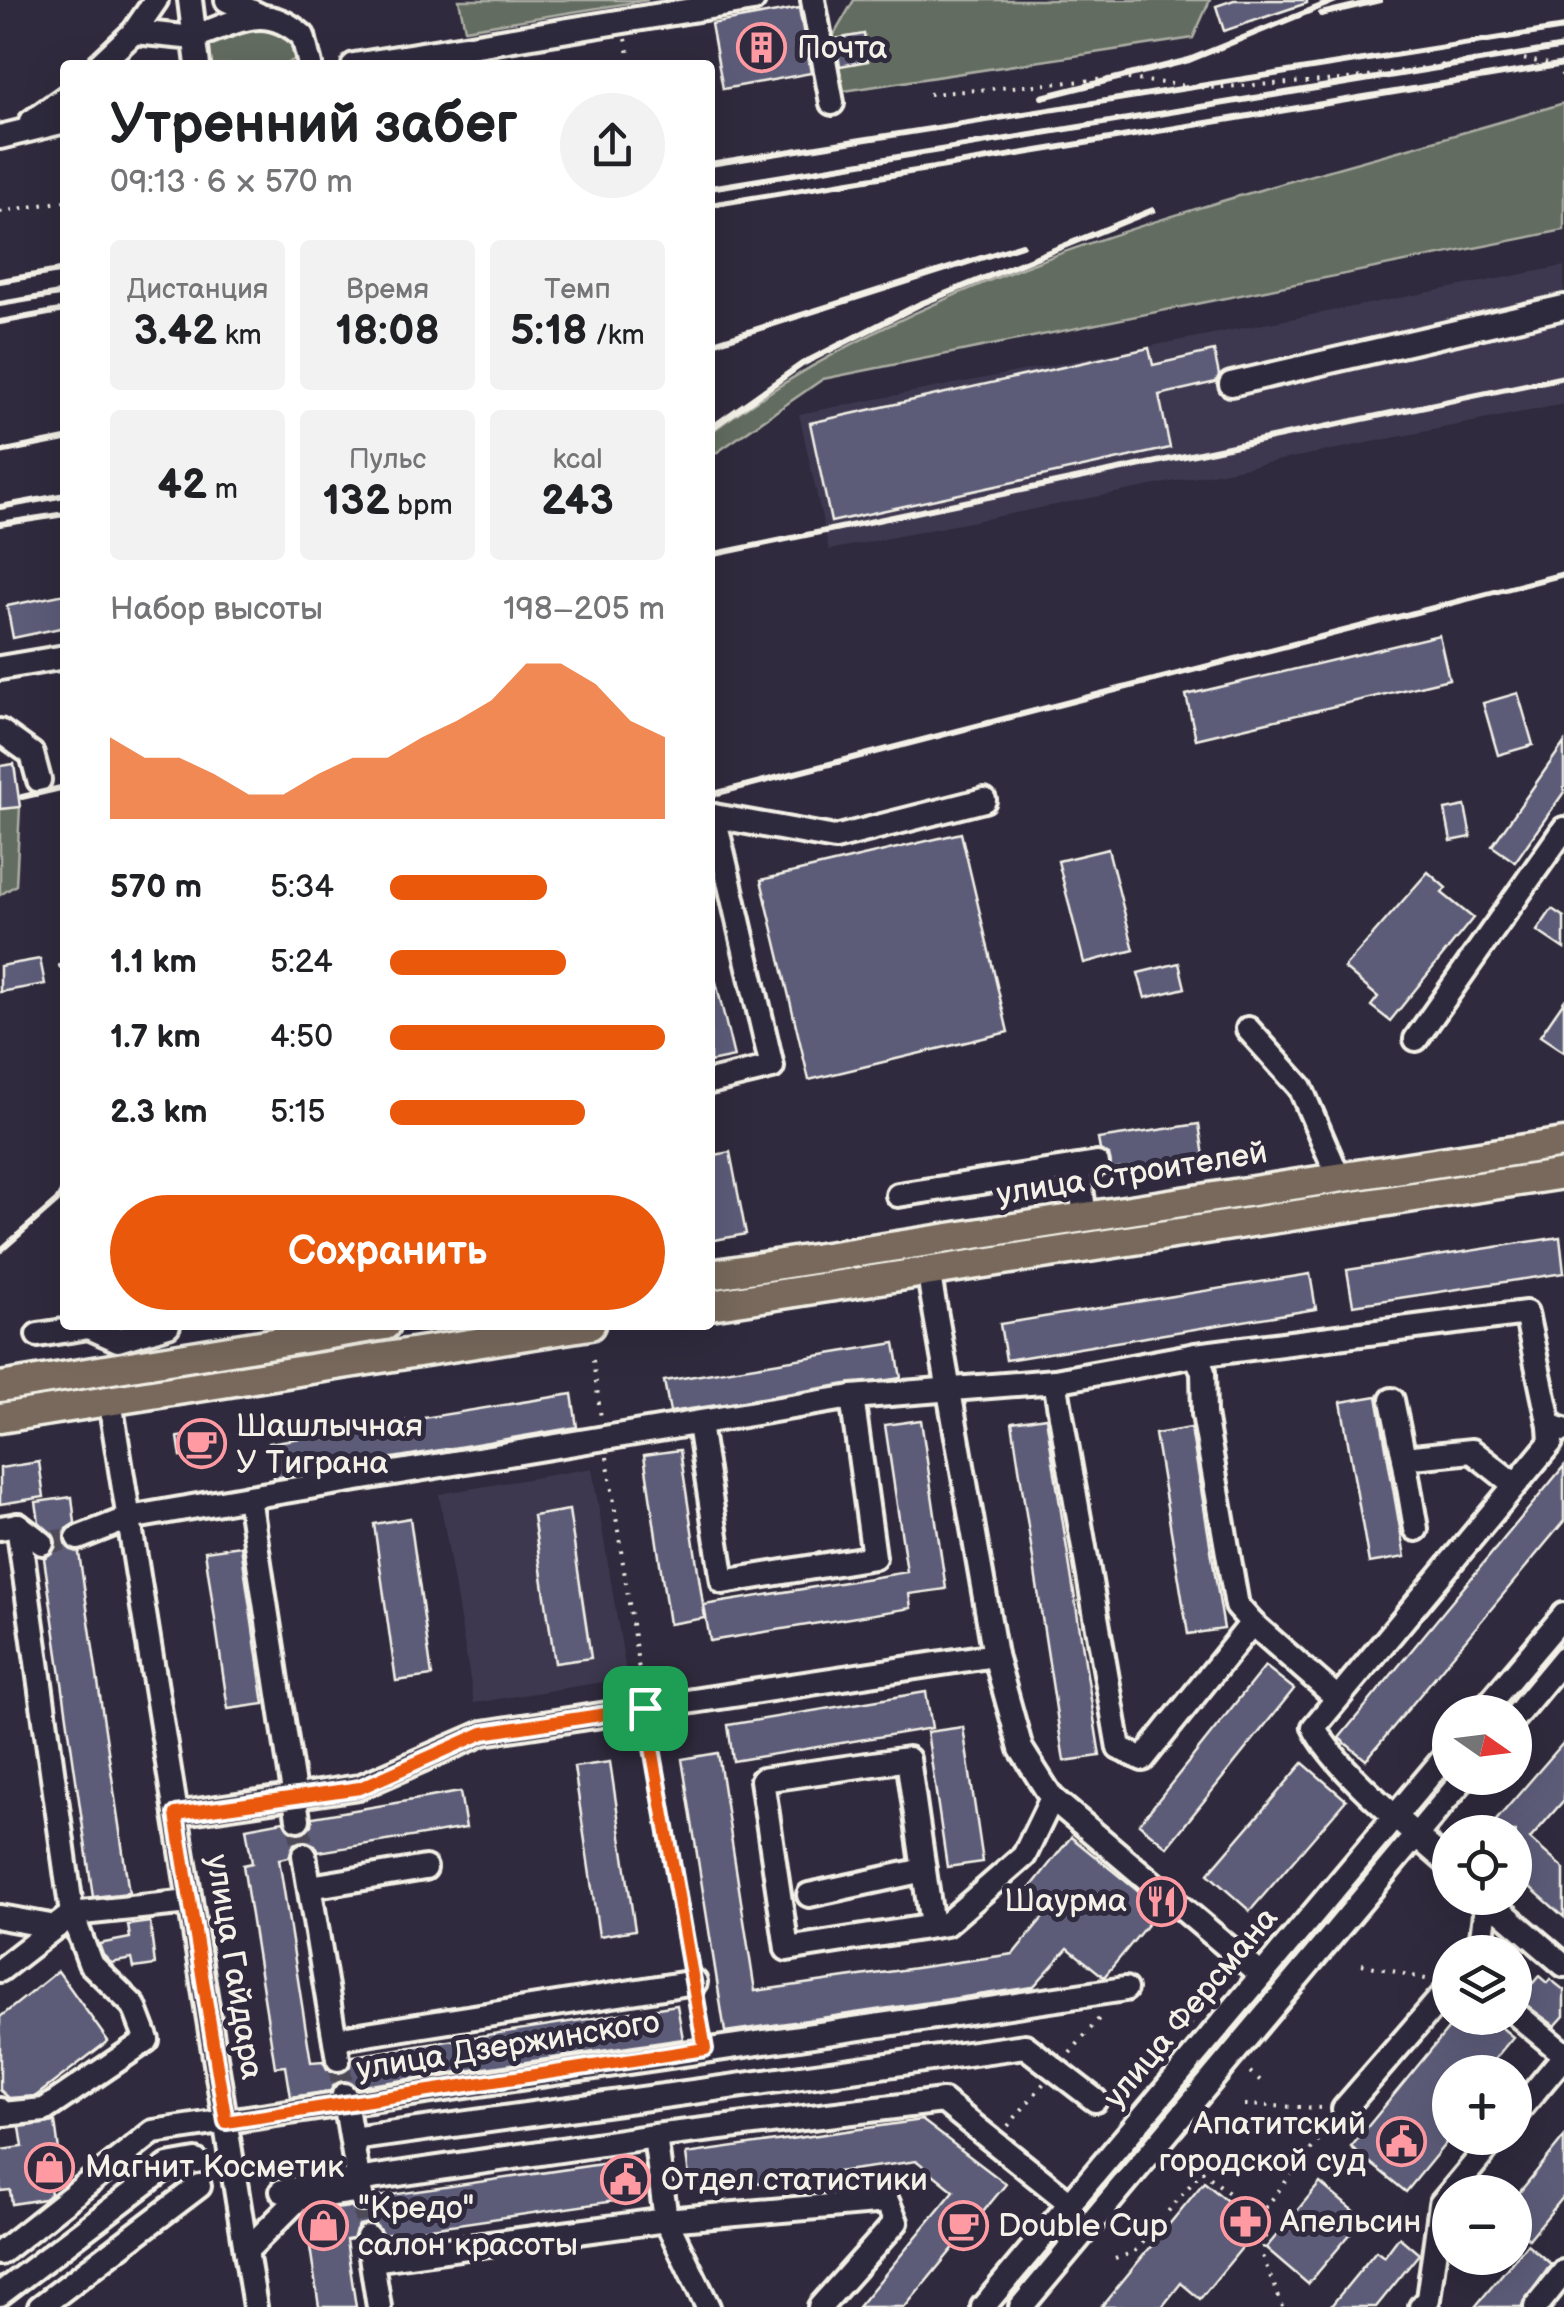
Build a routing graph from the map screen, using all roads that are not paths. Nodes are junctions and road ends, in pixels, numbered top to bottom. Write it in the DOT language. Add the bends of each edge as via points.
graph roads {
  1 [pos="156,0"];
  2 [pos="190,0"];
  3 [pos="227,0"];
  4 [pos="753,0"];
  5 [pos="813,0"];
  6 [pos="259,15"];
  7 [pos="134,32"];
  8 [pos="195,37"];
  9 [pos="104,60"];
  10 [pos="197,60"];
  11 [pos="309,60"];
  12 [pos="385,60"];
  13 [pos="60,101"];
  14 [pos="832,103"];
  15 [pos="60,122"];
  16 [pos="10,133"];
  17 [pos="1564,307"];
  18 [pos="1232,384"];
  19 [pos="60,658"];
  20 [pos="0,668"];
  21 [pos="0,731"];
  22 [pos="39,780"];
  23 [pos="984,800"];
  24 [pos="715,817"];
  25 [pos="1564,828"];
  26 [pos="715,829"];
  27 [pos="1248,1029"];
  28 [pos="1416,1039"];
  29 [pos="715,1081"];
  30 [pos="1564,1144"];
  31 [pos="1564,1174"];
  32 [pos="1346,1176"];
  33 [pos="1246,1192"];
  34 [pos="898,1195"];
  35 [pos="1358,1206"];
  36 [pos="1086,1216"];
  37 [pos="1251,1222"];
  38 [pos="924,1240"];
  39 [pos="928,1270"];
  40 [pos="715,1274"];
  41 [pos="715,1305"];
  42 [pos="70,1330"];
  43 [pos="96,1330"];
  44 [pos="127,1330"];
  45 [pos="333,1330"];
  46 [pos="526,1330"];
  47 [pos="38,1335"];
  48 [pos="463,1335"];
  49 [pos="1196,1355"];
  50 [pos="120,1366"];
  51 [pos="1055,1381"];
  52 [pos="0,1387"];
  53 [pos="948,1390"];
  54 [pos="852,1397"];
  55 [pos="1392,1400"];
  56 [pos="110,1401"];
  57 [pos="0,1418"];
  58 [pos="699,1424"];
  59 [pos="1557,1428"];
  60 [pos="1404,1458"];
  61 [pos="1515,1484"];
  62 [pos="249,1497"];
  63 [pos="129,1518"];
  64 [pos="9,1526"];
  65 [pos="1416,1529"];
  66 [pos="78,1538"];
  67 [pos="42,1543"];
  68 [pos="1564,1614"];
  69 [pos="1252,1623"];
  70 [pos="995,1655"];
  71 [pos="1564,1658"];
  72 [pos="1496,1695"];
  73 [pos="1532,1696"];
  74 [pos="1336,1697"];
  75 [pos="1432,1773"];
  76 [pos="1449,1795"];
  77 [pos="1052,1798"];
  78 [pos="296,1807"];
  79 [pos="176,1814"];
  80 [pos="1396,1816"];
  81 [pos="1416,1834"];
  82 [pos="1432,1849"];
  83 [pos="304,1855"];
  84 [pos="426,1868"];
  85 [pos="924,1870"];
  86 [pos="310,1887"];
  87 [pos="809,1895"];
  88 [pos="190,1902"];
  89 [pos="1507,1915"];
  90 [pos="0,1918"];
  91 [pos="64,1921"];
  92 [pos="932,1926"];
  93 [pos="1564,1964"];
  94 [pos="0,1970"];
  95 [pos="1261,1975"];
  96 [pos="694,1982"];
  97 [pos="1125,1988"];
  98 [pos="1432,1996"];
  99 [pos="1532,2028"];
  100 [pos="1564,2055"];
  101 [pos="1532,2094"];
  102 [pos="345,2100"];
  103 [pos="1095,2100"];
  104 [pos="1344,2109"];
  105 [pos="0,2110"];
  106 [pos="226,2122"];
  107 [pos="655,2136"];
  108 [pos="352,2139"];
  109 [pos="1482,2155"];
  110 [pos="196,2161"];
  111 [pos="199,2186"];
  112 [pos="360,2189"];
  113 [pos="282,2190"];
  114 [pos="1070,2202"];
  115 [pos="666,2220"];
  116 [pos="246,2251"];
  117 [pos="0,2253"];
  118 [pos="1564,2272"];
  119 [pos="0,2294"];
  120 [pos="40,2307"];
  121 [pos="255,2307"];
  122 [pos="380,2307"];
  123 [pos="708,2307"];
  124 [pos="820,2307"];
  125 [pos="982,2307"];
  126 [pos="1022,2307"];
  127 [pos="1422,2307"];
  128 [pos="1536,2307"];
  1 -- 7 [label="street"];
  2 -- 8 [label="street"];
  3 -- 6 [label="street"];
  4 -- 12 [label="street"];
  5 -- 14 [label="street"];
  6 -- 8 [label="street"];
  6 -- 11 [label="street" via="286,21 303,36"];
  7 -- 8 [label="street"];
  7 -- 9 [label="street"];
  8 -- 10 [label="street"];
  13 -- 16 [label="street"];
  15 -- 16 [label="street"];
  17 -- 18 [label="street"];
  19 -- 20 [label="street"];
  21 -- 22 [label="street" via="32,754"];
  23 -- 24 [label="street" via="835,838"];
  25 -- 28 [label="street"];
  26 -- 29 [label="street" via="772,1067"];
  27 -- 32 [label="street" via="1300,1087"];
  30 -- 32 [label="main road, улица Строителей"];
  31 -- 35 [label="main road, улица Строителей"];
  32 -- 33 [label="main road, улица Строителей"];
  32 -- 35 [label="main road"];
  33 -- 36 [label="main road, улица Строителей"];
  33 -- 37 [label="main road"];
  34 -- 36 [label="street" via="1088,1166"];
  35 -- 37 [label="main road, улица Строителей"];
  36 -- 38 [label="main road, улица Строителей"];
  37 -- 39 [label="main road, улица Строителей"];
  38 -- 39 [label="main road"];
  38 -- 40 [label="main road, улица Строителей"];
  39 -- 41 [label="main road, улица Строителей"];
  39 -- 53 [label="street"];
  42 -- 47 [label="street"];
  43 -- 44 [label="street" via="118,1340"];
  44 -- 50 [label="street"];
  45 -- 50 [label="main road"];
  46 -- 48 [label="main road"];
  48 -- 56 [label="main road"];
  49 -- 51 [label="street"];
  49 -- 59 [label="street" via="1526,1313"];
  49 -- 69 [label="street" via="1237,1606"];
  50 -- 52 [label="main road"];
  50 -- 56 [label="main road"];
  51 -- 53 [label="street"];
  51 -- 69 [label="street" via="1118,1748 1143,1758"];
  53 -- 54 [label="street"];
  53 -- 70 [label="street"];
  54 -- 58 [label="street"];
  54 -- 58 [label="street" via="874,1558 723,1582"];
  55 -- 60 [label="street"];
  56 -- 57 [label="main road"];
  56 -- 63 [label="street, улица Гайдара"];
  58 -- 62 [label="street"];
  59 -- 61 [label="street"];
  60 -- 61 [label="street" via="1472,1451"];
  60 -- 65 [label="street"];
  61 -- 74 [label="street"];
  62 -- 63 [label="street"];
  62 -- 78 [label="street"];
  63 -- 66 [label="street"];
  63 -- 79 [label="street, улица Гайдара"];
  64 -- 67 [label="street"];
  64 -- 91 [label="street"];
  68 -- 72 [label="street"];
  69 -- 74 [label="street"];
  70 -- 77 [label="street" via="1021,1749"];
  70 -- 78 [label="street" via="483,1733 360,1788"];
  71 -- 73 [label="street"];
  74 -- 80 [label="street" via="1314,1727 1320,1740"];
  75 -- 80 [label="street, улица Ферсмана"];
  76 -- 81 [label="street, улица Ферсмана"];
  77 -- 92 [label="street" via="1024,1856 946,1924"];
  77 -- 95 [label="street"];
  78 -- 79 [label="street"];
  79 -- 88 [label="street, улица Гайдара"];
  80 -- 81 [label="street"];
  80 -- 95 [label="street, улица Ферсмана"];
  81 -- 82 [label="street"];
  81 -- 126 [label="street, улица Ферсмана"];
  83 -- 86 [label="street"];
  84 -- 86 [label="street"];
  85 -- 87 [label="street"];
  85 -- 92 [label="street"];
  85 -- 92 [label="street" via="908,1760 762,1780 787,1949"];
  86 -- 96 [label="street" via="337,2049"];
  88 -- 91 [label="street"];
  88 -- 106 [label="street, улица Гайдара"];
  89 -- 93 [label="street"];
  90 -- 91 [label="street"];
  91 -- 94 [label="street"];
  91 -- 105 [label="street" via="90,1964 134,2006 148,2040 44,2110"];
  95 -- 114 [label="street, улица Ферсмана"];
  97 -- 102 [label="street, улица Дзержинского"];
  98 -- 104 [label="street"];
  99 -- 100 [label="street"];
  100 -- 101 [label="street"];
  102 -- 106 [label="street, улица Дзержинского"];
  102 -- 108 [label="street"];
  103 -- 108 [label="street, улица Дзержинского" via="1025,2046"];
  106 -- 116 [label="street, улица Гайдара"];
  106 -- 117 [label="street, улица Дзержинского" via="154,2132"];
  107 -- 112 [label="street"];
  107 -- 114 [label="street" via="943,2101"];
  107 -- 115 [label="street"];
  108 -- 112 [label="street"];
  109 -- 127 [label="street" via="1441,2204"];
  110 -- 119 [label="street" via="168,2166"];
  111 -- 120 [label="street"];
  112 -- 113 [label="street"];
  112 -- 116 [label="street" via="298,2199"];
  114 -- 125 [label="street, улица Ферсмана"];
  115 -- 122 [label="street" via="370,2249"];
  115 -- 123 [label="street"];
  115 -- 124 [label="street" via="886,2201 896,2222"];
  116 -- 121 [label="street, улица Гайдара"];
  118 -- 128 [label="street"];
}
